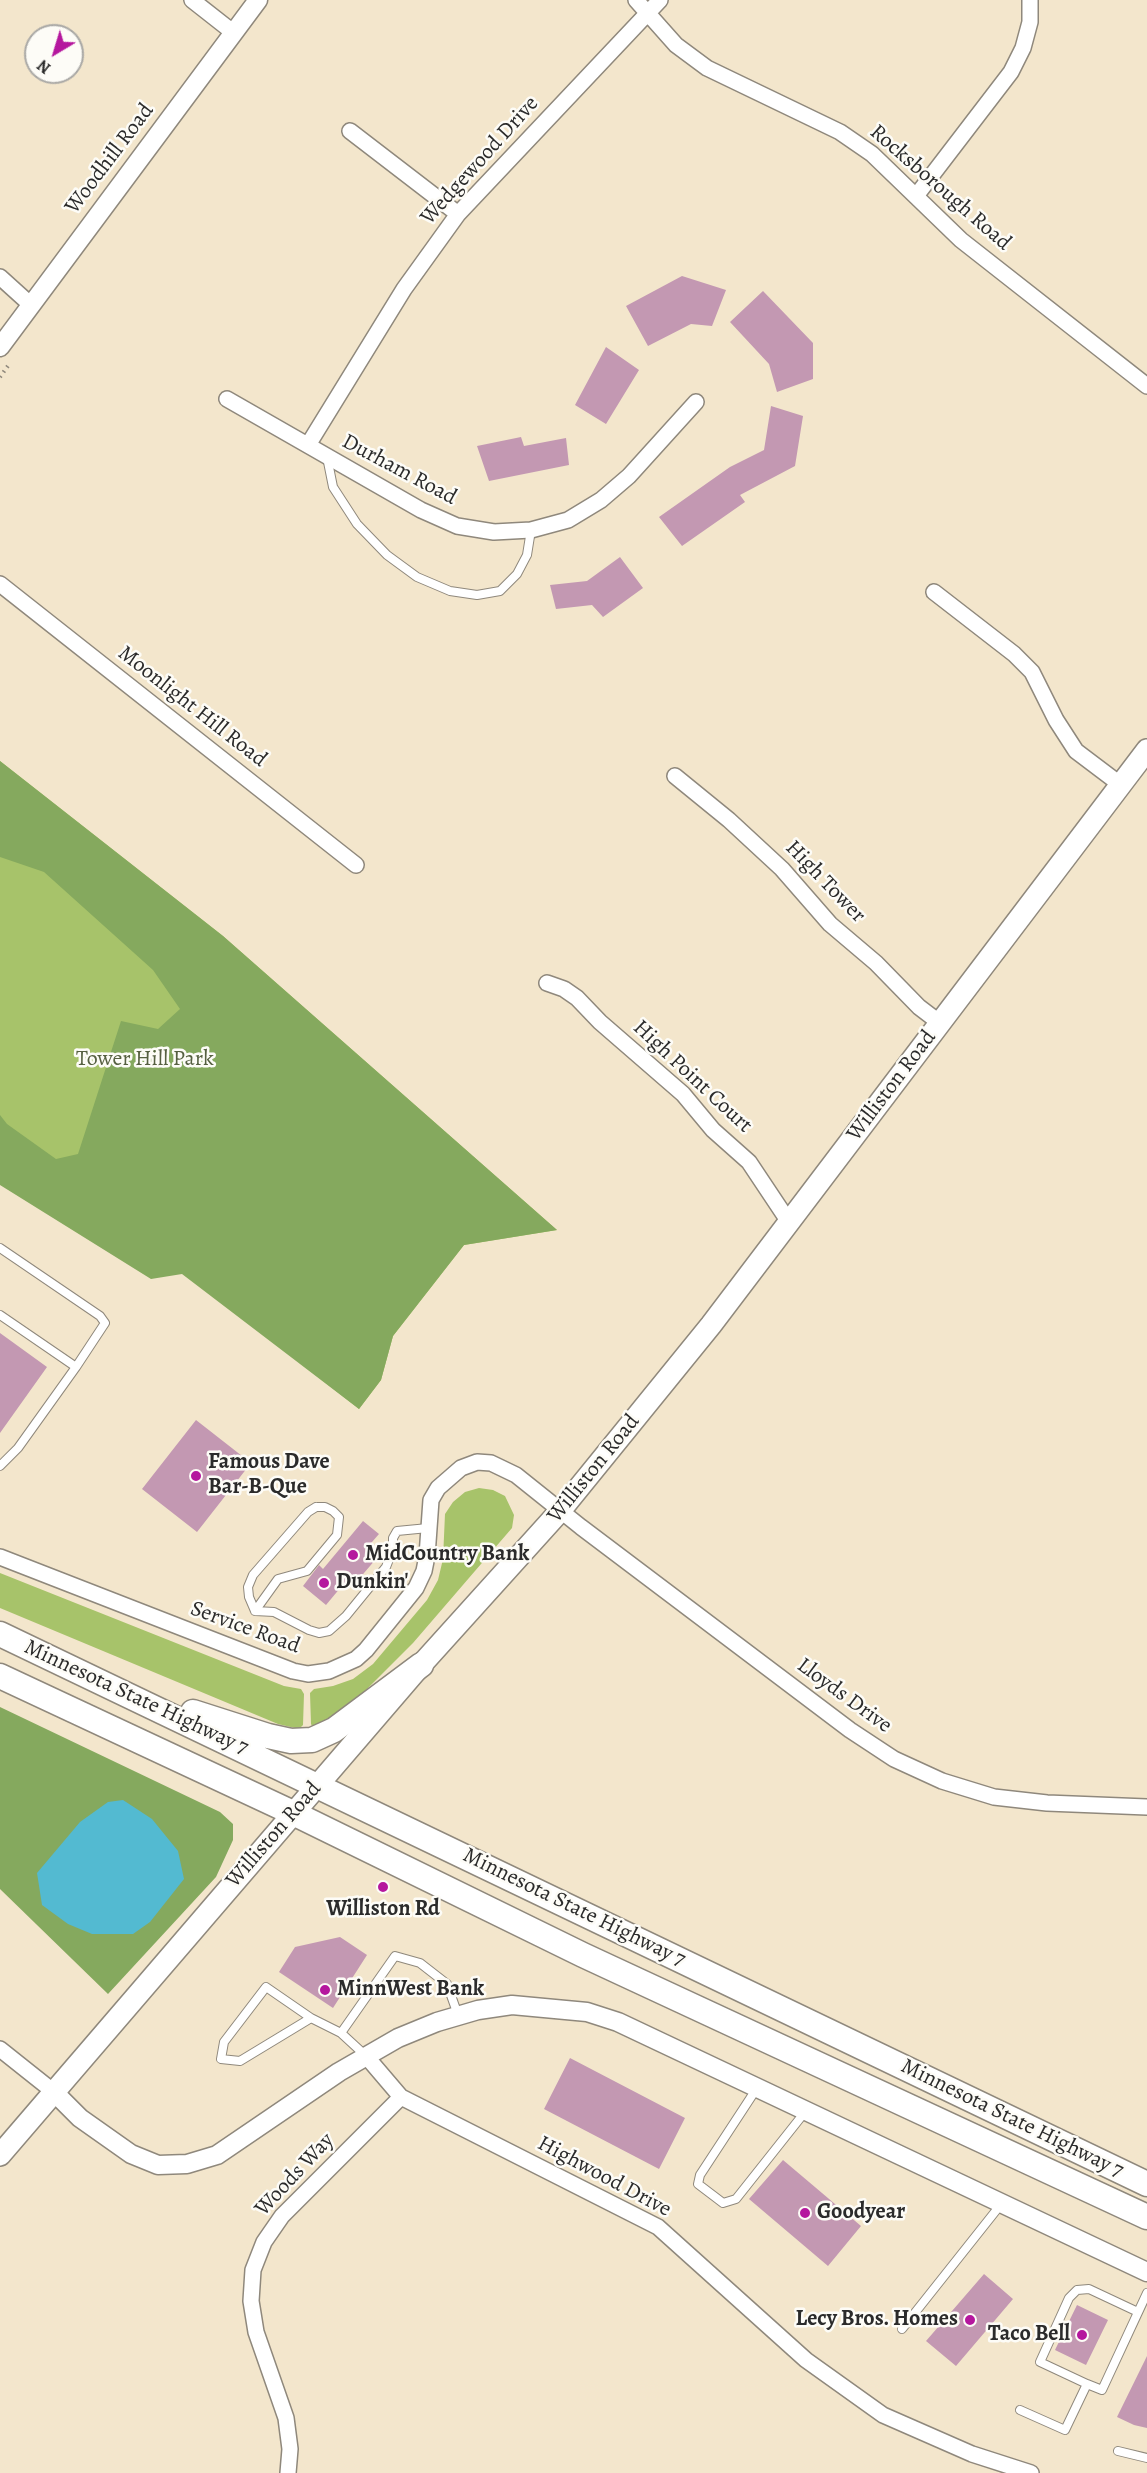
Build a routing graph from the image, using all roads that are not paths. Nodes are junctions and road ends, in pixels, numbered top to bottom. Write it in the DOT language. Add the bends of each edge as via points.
graph roads {
  1 [pos="192,0"];
  2 [pos="258,0"];
  3 [pos="636,0"];
  4 [pos="660,0"];
  5 [pos="1030,0"];
  6 [pos="648,13"];
  7 [pos="234,33"];
  8 [pos="350,131"];
  9 [pos="916,196"];
  10 [pos="458,214"];
  11 [pos="0,277"];
  12 [pos="31,305"];
  13 [pos="0,347"];
  14 [pos="1147,386"];
  15 [pos="227,399"];
  16 [pos="696,402"];
  17 [pos="308,446"];
  18 [pos="327,457"];
  19 [pos="531,530"];
  20 [pos="0,584"];
  21 [pos="933,592"];
  22 [pos="1147,750"];
  23 [pos="675,776"];
  24 [pos="1121,785"];
  25 [pos="356,865"];
  26 [pos="547,983"];
  27 [pos="940,1023"];
  28 [pos="789,1222"];
  29 [pos="0,1248"];
  30 [pos="0,1315"];
  31 [pos="76,1367"];
  32 [pos="0,1466"];
  33 [pos="560,1511"];
  34 [pos="428,1528"];
  35 [pos="0,1557"];
  36 [pos="255,1611"];
  37 [pos="0,1634"];
  38 [pos="421,1665"];
  39 [pos="0,1676"];
  40 [pos="108,1685"];
  41 [pos="318,1785"];
  42 [pos="1147,1807"];
  43 [pos="293,1813"];
  44 [pos="459,2016"];
  45 [pos="311,2018"];
  46 [pos="341,2033"];
  47 [pos="0,2049"];
  48 [pos="366,2056"];
  49 [pos="757,2088"];
  50 [pos="54,2092"];
  51 [pos="401,2097"];
  52 [pos="806,2111"];
  53 [pos="0,2155"];
  54 [pos="1147,2184"];
  55 [pos="1002,2203"];
  56 [pos="1147,2217"];
  57 [pos="1147,2272"];
  58 [pos="1147,2293"];
  59 [pos="1138,2312"];
  60 [pos="902,2329"];
  61 [pos="1087,2384"];
  62 [pos="1020,2410"];
  63 [pos="1118,2451"];
  64 [pos="1147,2458"];
  65 [pos="288,2473"];
  66 [pos="1031,2473"];
  1 -- 7 [label="street"];
  2 -- 7 [label="street, Woodhill Road"];
  3 -- 6 [label="street, Rocksborough Road"];
  4 -- 6 [label="street, Wedgewood Drive"];
  5 -- 9 [label="street" via="1030,22 1011,72"];
  6 -- 9 [label="street, Rocksborough Road" via="676,45 707,68 840,132 872,153"];
  6 -- 10 [label="street, Wedgewood Drive"];
  7 -- 12 [label="street, Woodhill Road"];
  8 -- 10 [label="street"];
  9 -- 14 [label="street, Rocksborough Road" via="961,240"];
  10 -- 17 [label="street, Wedgewood Drive" via="404,289"];
  11 -- 12 [label="street"];
  12 -- 13 [label="street, Woodhill Road"];
  15 -- 17 [label="street, Durham Road"];
  16 -- 19 [label="street, Durham Road" via="629,476 601,500 568,520"];
  17 -- 18 [label="street, Durham Road"];
  18 -- 19 [label="street, Durham Road" via="457,526 494,532"];
  18 -- 19 [label="lane" via="333,486 357,524 417,578 450,591 477,595 500,591 517,574 527,555"];
  20 -- 25 [label="street, Moonlight Hill Road"];
  21 -- 24 [label="street" via="1032,672 1076,751"];
  22 -- 24 [label="main road, Williston Road"];
  23 -- 27 [label="street, High Tower" via="773,861 830,924"];
  24 -- 27 [label="main road, Williston Road"];
  26 -- 28 [label="street, High Point Court" via="577,998 683,1094 713,1130 749,1162"];
  27 -- 28 [label="main road, Williston Road"];
  28 -- 33 [label="main road, Williston Road"];
  29 -- 31 [label="lane" via="105,1323"];
  30 -- 31 [label="lane"];
  31 -- 32 [label="lane" via="18,1448"];
  33 -- 34 [label="street, Service Road" via="503,1467 477,1462 461,1468 438,1488 430,1500"];
  33 -- 38 [label="main road, Williston Road"];
  33 -- 42 [label="street, Lloyds Drive" via="894,1759 942,1781 994,1797"];
  34 -- 35 [label="street, Service Road" via="428,1556 416,1588 366,1650 341,1667 308,1674 239,1651"];
  34 -- 36 [label="lane" via="397,1532 386,1567 346,1616 329,1630 309,1630 273,1612"];
  36 -- 36 [label="lane" via="248,1587 253,1575 308,1512 316,1507 333,1511 339,1517 338,1535 307,1571 278,1579"];
  37 -- 40 [label="main road, Minnesota State Highway 7"];
  38 -- 40 [label="main road" via="334,1730 312,1740 268,1736"];
  38 -- 41 [label="main road, Williston Road"];
  39 -- 43 [label="main road, Minnesota State Highway 7"];
  40 -- 41 [label="main road, Minnesota State Highway 7"];
  41 -- 43 [label="main road, Williston Road"];
  41 -- 54 [label="main road, Minnesota State Highway 7"];
  43 -- 50 [label="main road, Williston Road"];
  43 -- 56 [label="main road, Minnesota State Highway 7" via="583,1955"];
  44 -- 46 [label="lane" via="447,1984 420,1963 395,1956"];
  44 -- 48 [label="street" via="398,2038"];
  44 -- 49 [label="street" via="512,2006 587,2012 618,2022"];
  45 -- 45 [label="lane" via="240,2061 221,2059 224,2042 266,1987"];
  45 -- 46 [label="lane"];
  46 -- 48 [label="lane"];
  47 -- 50 [label="street"];
  48 -- 50 [label="street" via="217,2155 187,2164 158,2165 131,2154 80,2118"];
  48 -- 51 [label="street, Highwood Drive"];
  49 -- 52 [label="street"];
  49 -- 52 [label="lane" via="700,2175 698,2184 723,2203 736,2199"];
  50 -- 53 [label="main road, Williston Road"];
  51 -- 65 [label="street, Woods Way" via="282,2216 264,2242 253,2270 251,2301 256,2332 286,2418"];
  51 -- 66 [label="street, Highwood Drive" via="658,2227 806,2360 883,2415 972,2454"];
  52 -- 55 [label="street"];
  55 -- 57 [label="street"];
  55 -- 60 [label="lane"];
  58 -- 59 [label="lane"];
  59 -- 61 [label="lane" via="1102,2390"];
  59 -- 61 [label="lane" via="1089,2289 1077,2290 1069,2298 1040,2362"];
  61 -- 62 [label="lane" via="1065,2430"];
  63 -- 64 [label="lane"];
}
